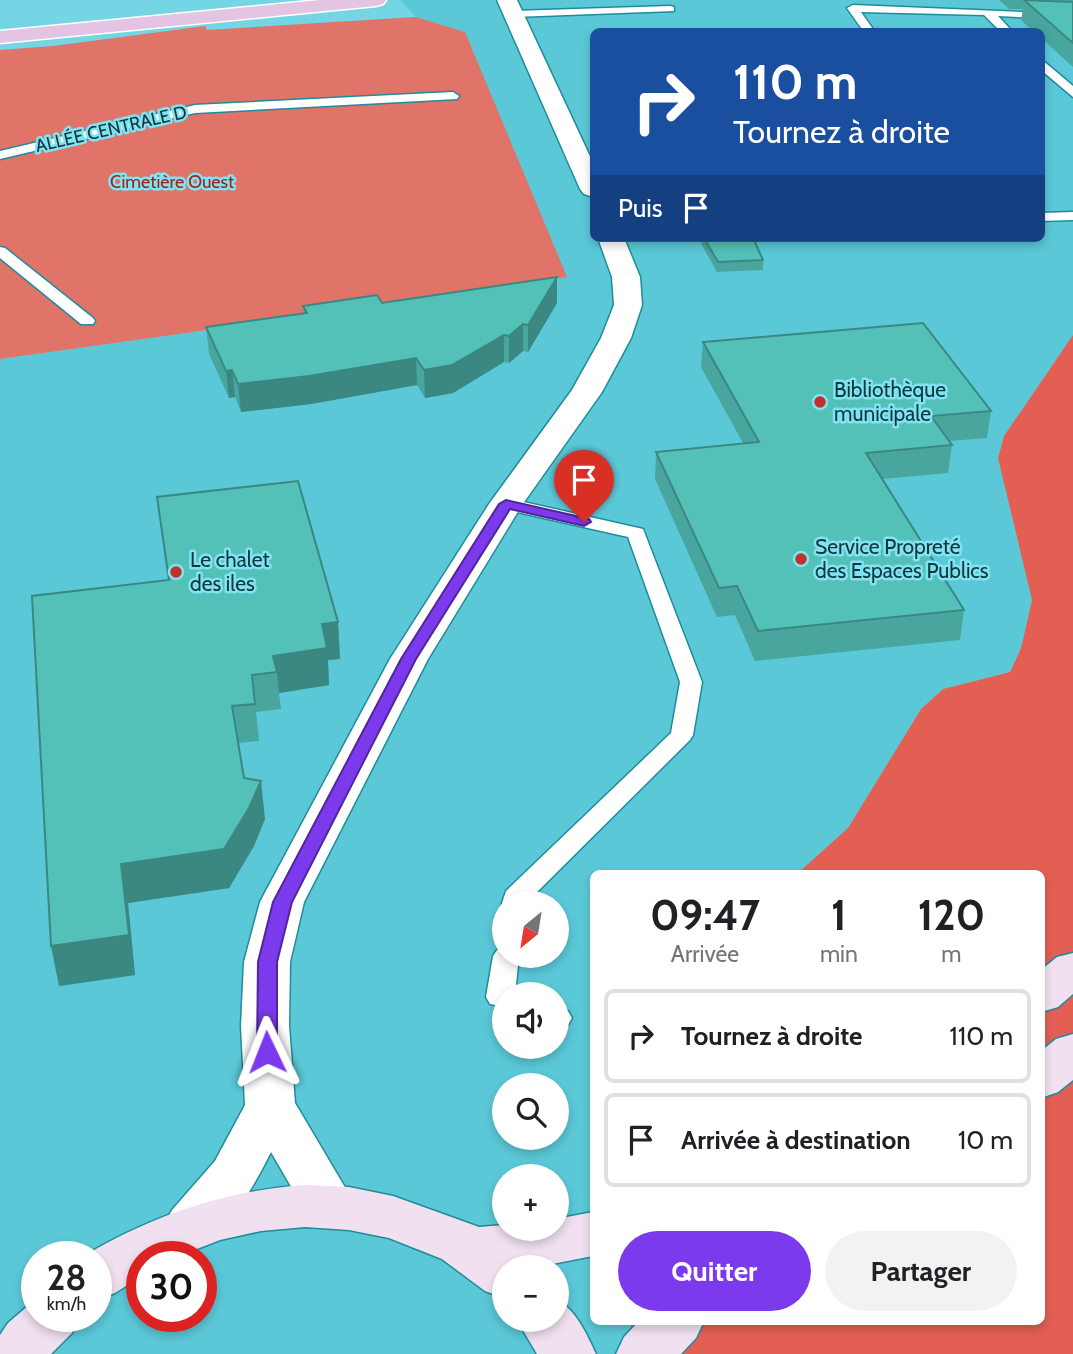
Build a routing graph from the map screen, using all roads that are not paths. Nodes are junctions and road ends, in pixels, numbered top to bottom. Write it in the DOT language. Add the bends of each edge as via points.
graph roads {
  1 [pos="278,0"];
  2 [pos="376,0"];
  3 [pos="510,7"];
  4 [pos="670,9"];
  5 [pos="987,12"];
  6 [pos="1073,17"];
  7 [pos="129,25"];
  8 [pos="867,28"];
  9 [pos="1004,28"];
  10 [pos="0,37"];
  11 [pos="1045,67"];
  12 [pos="1073,93"];
  13 [pos="453,96"];
  14 [pos="0,155"];
  15 [pos="590,182"];
  16 [pos="1073,216"];
  17 [pos="1045,217"];
  18 [pos="613,242"];
  19 [pos="0,251"];
  20 [pos="87,321"];
  21 [pos="506,504"];
  22 [pos="521,891"];
  23 [pos="1073,969"];
  24 [pos="1045,992"];
  25 [pos="1073,1052"];
  26 [pos="1045,1076"];
  27 [pos="270,1105"];
  28 [pos="330,1206"];
  29 [pos="191,1225"];
  30 [pos="590,1235"];
  31 [pos="489,1263"];
  32 [pos="112,1266"];
  33 [pos="672,1325"];
  34 [pos="36,1332"];
  35 [pos="553,1332"];
  36 [pos="19,1354"];
  37 [pos="568,1354"];
  38 [pos="644,1354"];
  1 -- 7 [label="main road"];
  2 -- 7 [label="main road"];
  3 -- 4 [label="lane"];
  3 -- 15 [label="street"];
  5 -- 6 [label="lane"];
  5 -- 8 [label="lane" via="853,8"];
  5 -- 9 [label="lane"];
  7 -- 10 [label="main road"];
  11 -- 12 [label="lane"];
  13 -- 14 [label="lane, ALLÉE CENTRALE D" via="195,109"];
  16 -- 17 [label="lane"];
  18 -- 21 [label="street" via="626,277 628,304 616,338 587,392"];
  19 -- 20 [label="lane"];
  21 -- 22 [label="lane" via="636,533 691,682 682,735"];
  21 -- 27 [label="street" via="409,659 282,902 267,962"];
  23 -- 24 [label="main road"];
  25 -- 26 [label="main road"];
  27 -- 28 [label="street"];
  27 -- 29 [label="street" via="233,1176"];
  28 -- 29 [label="main road" via="261,1208"];
  28 -- 31 [label="main road" via="405,1219"];
  29 -- 32 [label="main road"];
  30 -- 31 [label="main road" via="547,1243"];
  33 -- 38 [label="main road"];
  34 -- 36 [label="main road"];
  35 -- 37 [label="main road"];
}
